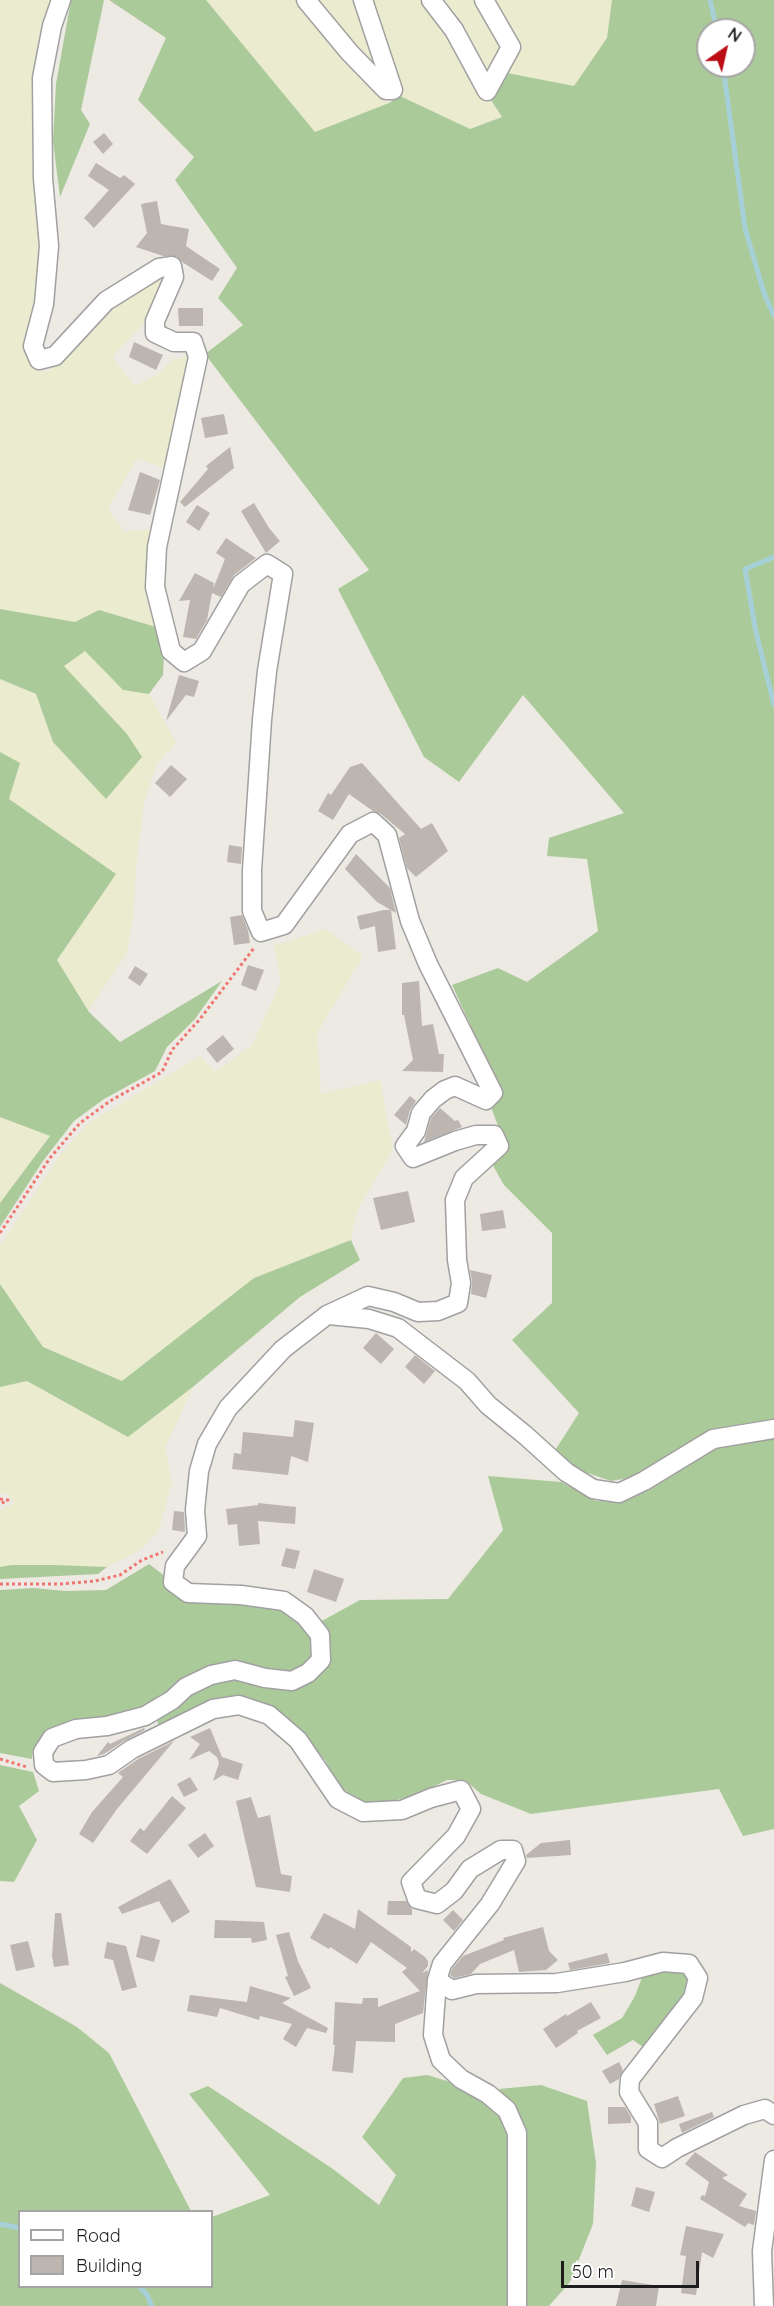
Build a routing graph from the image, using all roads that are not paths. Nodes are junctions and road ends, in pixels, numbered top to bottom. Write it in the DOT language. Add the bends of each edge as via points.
graph roads {
  1 [pos="61,0"];
  2 [pos="306,0"];
  3 [pos="363,0"];
  4 [pos="431,0"];
  5 [pos="484,0"];
  6 [pos="327,1315"];
  7 [pos="774,1429"];
  8 [pos="437,1980"];
  9 [pos="774,2115"];
  10 [pos="774,2160"];
  11 [pos="518,2306"];
  12 [pos="764,2306"];
  1 -- 6 [label="street" via="42,78 48,246 44,304 33,346 39,360 55,356 106,301 159,268 172,266 174,277 155,321 155,333 174,342 193,342 198,357 157,547 155,587 171,651 184,662 202,651 241,584 267,564 283,574 266,681 252,911 261,932 284,925 350,834 373,822 387,836 410,921 428,964 493,1092 486,1100 455,1086 445,1090 421,1113 416,1131 405,1146 413,1158 476,1135 494,1135 499,1146 464,1178 455,1200 461,1283 458,1303 438,1311 418,1312 368,1296"];
  2 -- 3 [label="street" via="350,53 386,90 393,90"];
  4 -- 5 [label="street" via="454,30 487,91 511,47"];
  6 -- 7 [label="street" via="369,1319 398,1328 467,1382 566,1472 593,1488 619,1492 713,1439"];
  6 -- 8 [label="street" via="283,1349 228,1408 207,1443 199,1471 197,1536 176,1566 173,1582 188,1593 284,1601 305,1616 320,1635 321,1660 308,1673 292,1680 235,1671 211,1675 145,1716 76,1729 52,1738 43,1752 44,1765 53,1772 108,1765 213,1709 239,1705 269,1714 298,1740 338,1799 363,1812 402,1810 461,1790 471,1809 456,1836 411,1882 417,1899 437,1904 454,1891 470,1869 501,1850 513,1850 516,1861 490,1904 442,1964"];
  8 -- 9 [label="street" via="452,1990 477,1984 557,1983 663,1962 689,1965 698,1978 693,1998 630,2079 629,2092 648,2123 648,2150 662,2158 744,2115 765,2109"];
  8 -- 11 [label="street" via="434,2036 441,2060 461,2079 507,2110 517,2133"];
  10 -- 12 [label="street" via="762,2251"];
}
